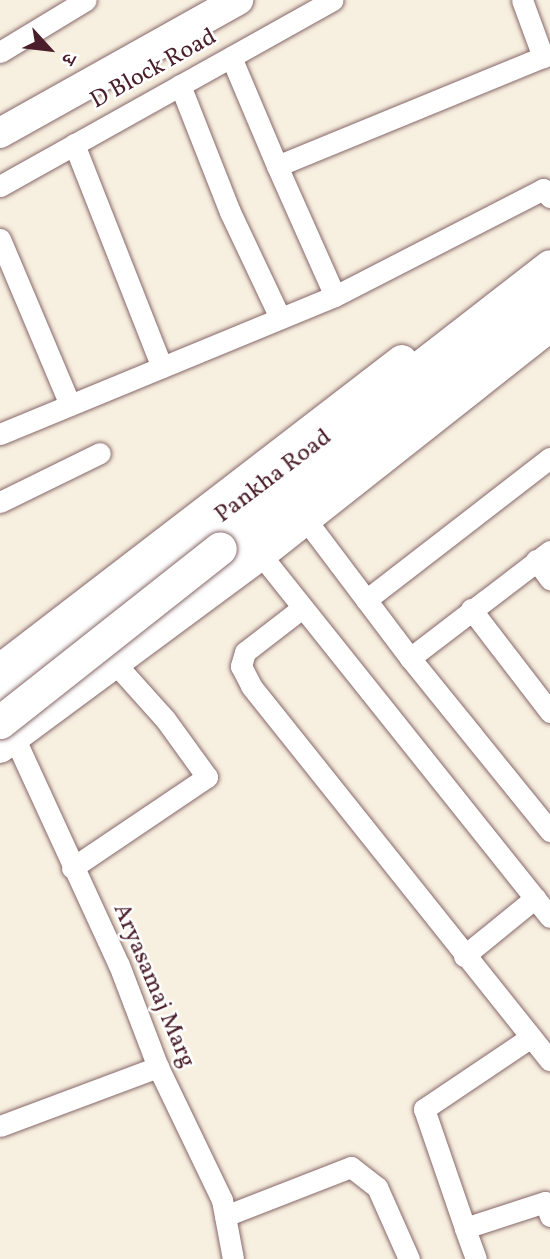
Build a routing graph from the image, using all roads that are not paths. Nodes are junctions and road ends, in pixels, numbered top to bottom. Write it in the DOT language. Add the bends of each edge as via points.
graph roads {
  1 [pos="86,0"];
  2 [pos="238,0"];
  3 [pos="333,0"];
  4 [pos="522,0"];
  5 [pos="0,52"];
  6 [pos="547,56"];
  7 [pos="232,57"];
  8 [pos="180,85"];
  9 [pos="0,133"];
  10 [pos="74,145"];
  11 [pos="277,166"];
  12 [pos="0,186"];
  13 [pos="550,197"];
  14 [pos="0,239"];
  15 [pos="550,255"];
  16 [pos="550,266"];
  17 [pos="335,296"];
  18 [pos="550,303"];
  19 [pos="280,318"];
  20 [pos="550,327"];
  21 [pos="162,367"];
  22 [pos="70,405"];
  23 [pos="0,434"];
  24 [pos="100,453"];
  25 [pos="550,458"];
  26 [pos="0,502"];
  27 [pos="306,520"];
  28 [pos="217,535"];
  29 [pos="261,555"];
  30 [pos="543,556"];
  31 [pos="550,579"];
  32 [pos="366,600"];
  33 [pos="302,608"];
  34 [pos="471,609"];
  35 [pos="410,659"];
  36 [pos="113,661"];
  37 [pos="0,668"];
  38 [pos="0,693"];
  39 [pos="550,712"];
  40 [pos="5,734"];
  41 [pos="550,831"];
  42 [pos="72,868"];
  43 [pos="534,898"];
  44 [pos="550,917"];
  45 [pos="464,956"];
  46 [pos="531,1037"];
  47 [pos="550,1060"];
  48 [pos="158,1067"];
  49 [pos="0,1126"];
  50 [pos="225,1216"];
  51 [pos="550,1216"];
  52 [pos="465,1228"];
  53 [pos="233,1259"];
  54 [pos="409,1259"];
  55 [pos="477,1259"];
  1 -- 5 [label="street"];
  2 -- 9 [label="street"];
  3 -- 7 [label="street, D Block Road"];
  4 -- 6 [label="street"];
  6 -- 11 [label="street"];
  7 -- 8 [label="street, D Block Road"];
  7 -- 11 [label="street"];
  8 -- 10 [label="street, D Block Road"];
  8 -- 19 [label="street" via="230,212"];
  10 -- 12 [label="street, D Block Road"];
  10 -- 21 [label="street"];
  11 -- 17 [label="street"];
  13 -- 17 [label="street" via="543,189"];
  14 -- 22 [label="street"];
  15 -- 37 [label="street" via="525,265"];
  16 -- 28 [label="main road, Pankha Road"];
  17 -- 19 [label="street"];
  18 -- 28 [label="main road, Pankha Road"];
  19 -- 21 [label="street"];
  20 -- 27 [label="street"];
  21 -- 22 [label="street"];
  22 -- 23 [label="street"];
  24 -- 26 [label="street"];
  25 -- 32 [label="street"];
  27 -- 29 [label="street"];
  27 -- 32 [label="street"];
  28 -- 38 [label="main road, Pankha Road"];
  28 -- 40 [label="main road, Pankha Road, bridge"];
  29 -- 33 [label="street"];
  29 -- 36 [label="street"];
  30 -- 31 [label="street"];
  30 -- 34 [label="street"];
  32 -- 35 [label="street"];
  33 -- 43 [label="street"];
  33 -- 45 [label="street" via="245,652 242,666 246,676"];
  34 -- 35 [label="street"];
  34 -- 39 [label="street"];
  35 -- 41 [label="street"];
  36 -- 40 [label="street"];
  36 -- 42 [label="street" via="165,719 207,777"];
  40 -- 42 [label="street, Aryasamaj Marg"];
  42 -- 48 [label="street, Aryasamaj Marg" via="119,965"];
  43 -- 44 [label="street"];
  43 -- 45 [label="street"];
  45 -- 46 [label="street"];
  46 -- 47 [label="street"];
  46 -- 52 [label="street" via="425,1109"];
  48 -- 49 [label="street"];
  48 -- 50 [label="street, Aryasamaj Marg" via="222,1200"];
  50 -- 53 [label="street, Aryasamaj Marg"];
  50 -- 54 [label="street" via="351,1167 377,1187"];
  51 -- 52 [label="street" via="545,1202"];
  52 -- 55 [label="street"];
}
